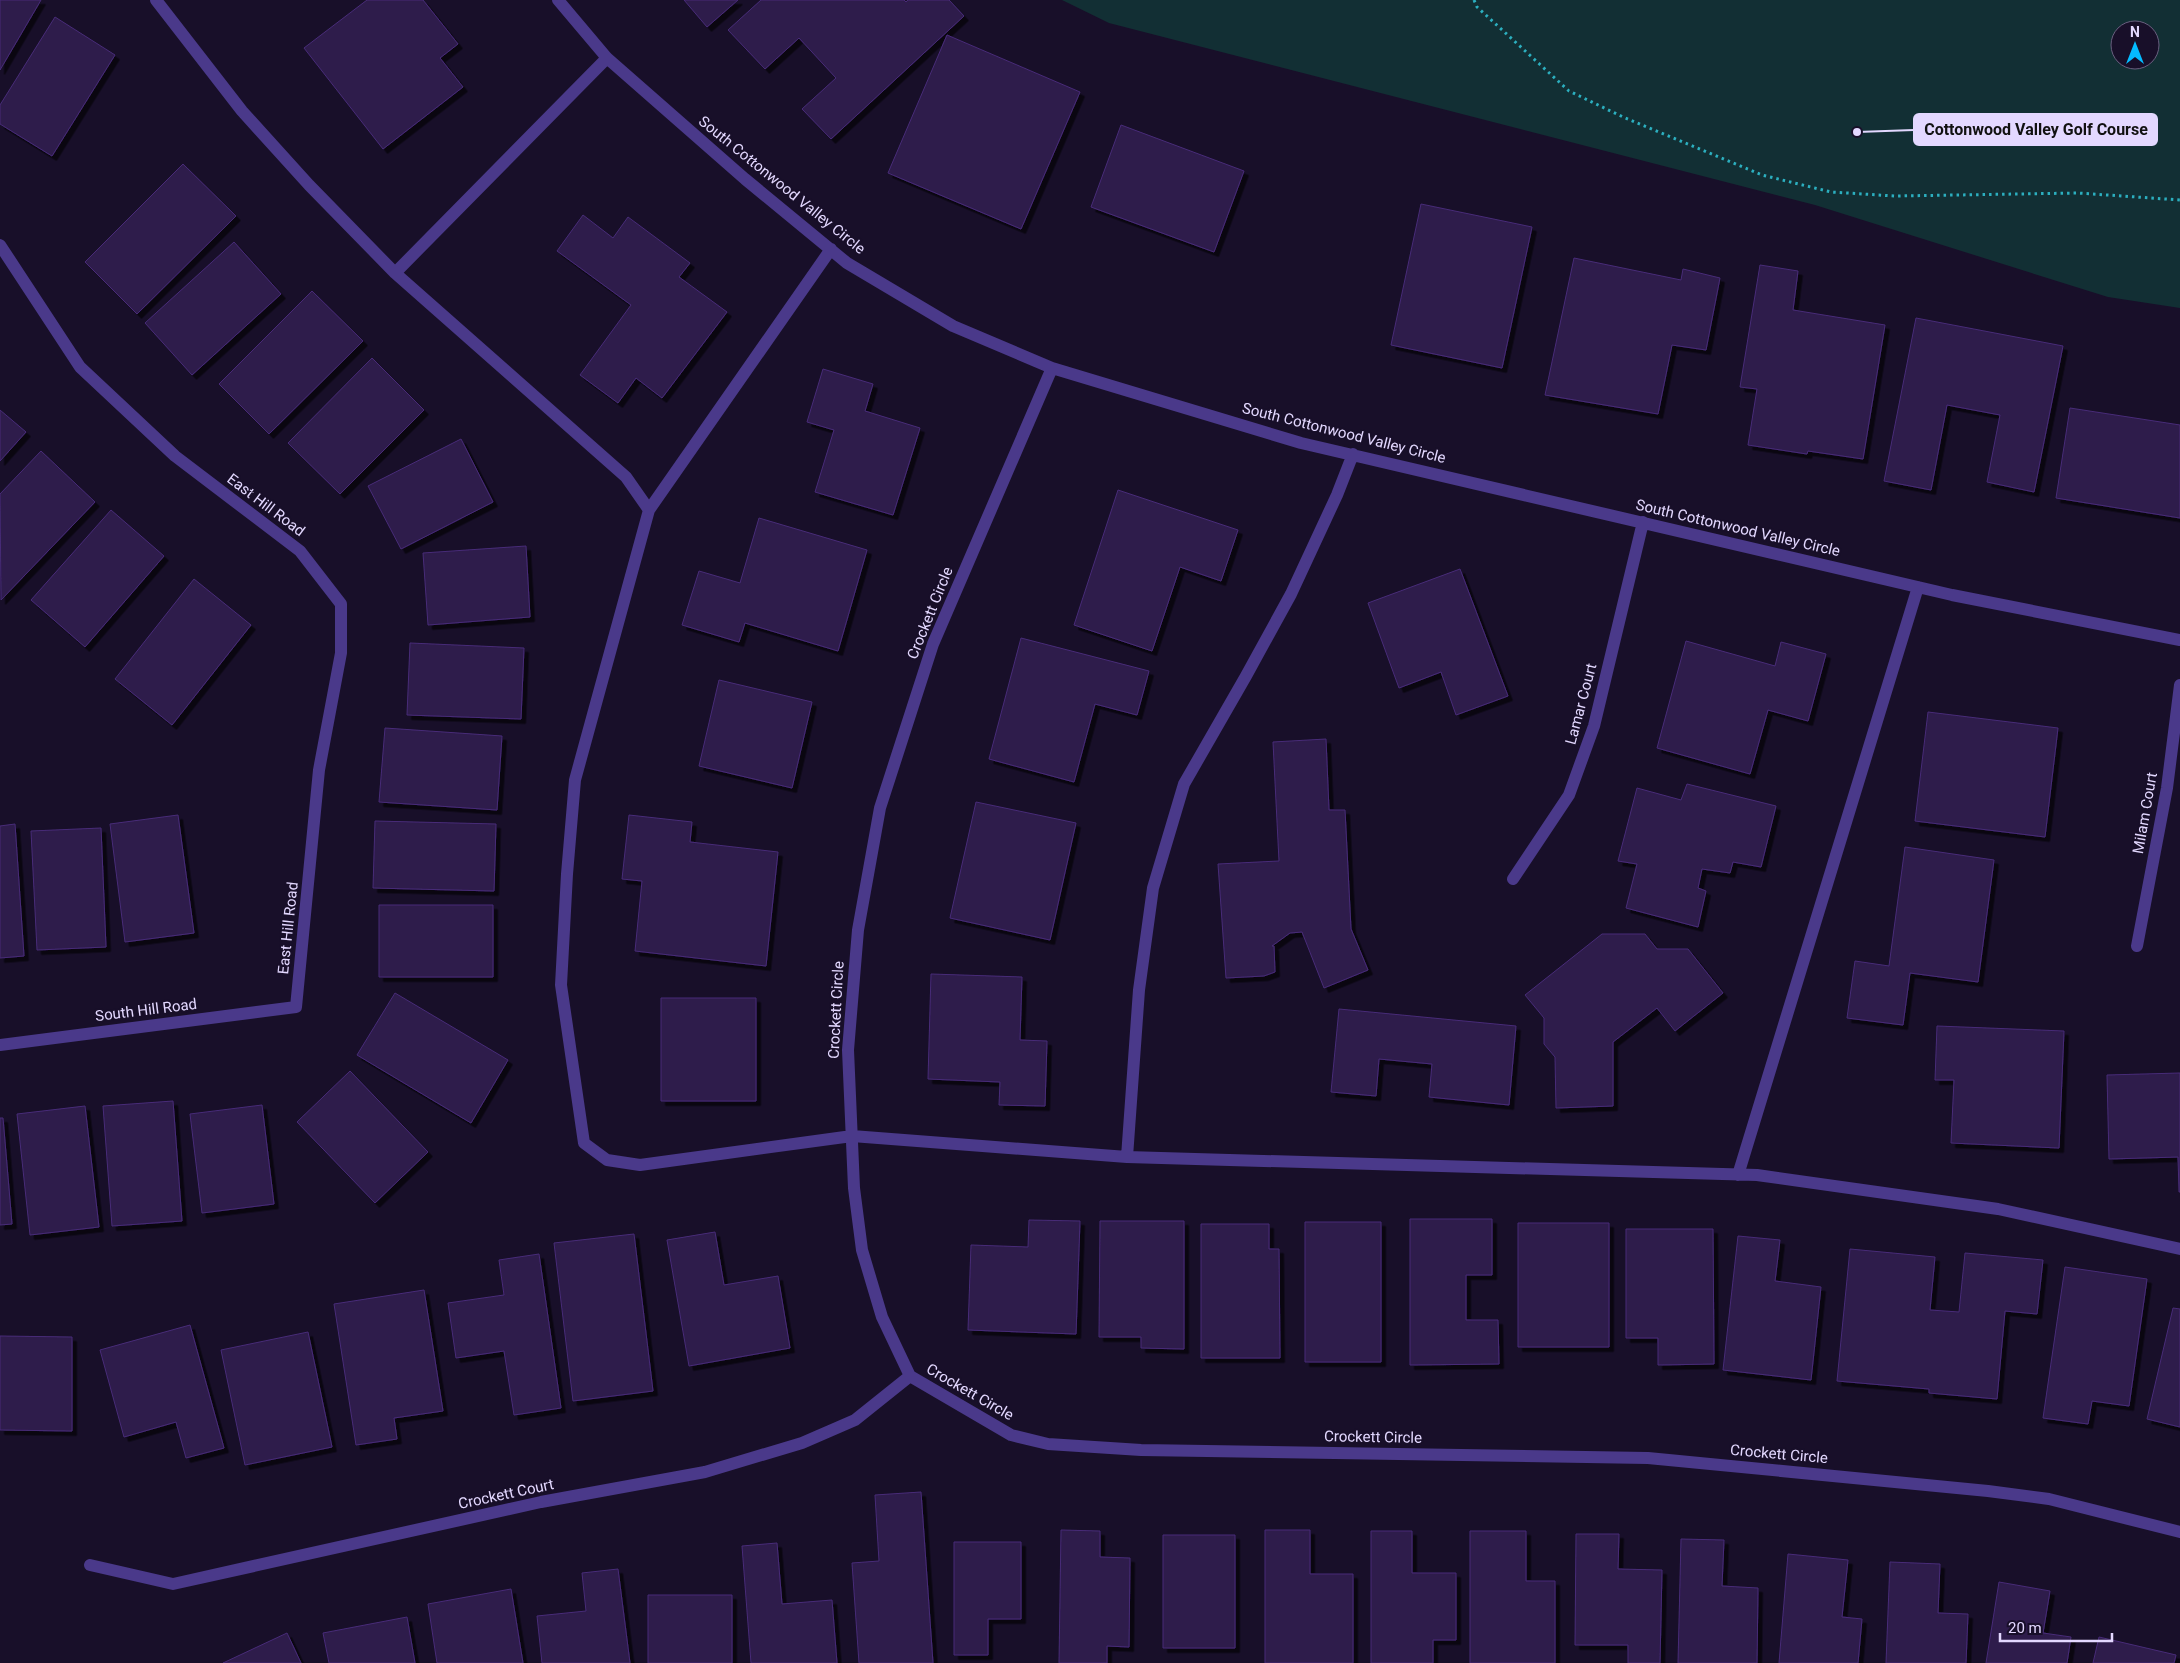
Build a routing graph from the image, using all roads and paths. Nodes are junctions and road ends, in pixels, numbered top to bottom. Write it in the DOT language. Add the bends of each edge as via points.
graph roads {
  1 [pos="156,0"];
  2 [pos="558,0"];
  3 [pos="1474,0"];
  4 [pos="607,58"];
  5 [pos="2180,200"];
  6 [pos="0,245"];
  7 [pos="831,249"];
  8 [pos="395,273"];
  9 [pos="1052,368"];
  10 [pos="1352,454"];
  11 [pos="649,510"];
  12 [pos="1643,522"];
  13 [pos="1918,587"];
  14 [pos="2180,640"];
  15 [pos="2180,685"];
  16 [pos="1513,879"];
  17 [pos="2137,946"];
  18 [pos="296,1007"];
  19 [pos="0,1045"];
  20 [pos="852,1136"];
  21 [pos="1127,1157"];
  22 [pos="1738,1175"];
  23 [pos="2180,1250"];
  24 [pos="910,1376"];
  25 [pos="2180,1532"];
  26 [pos="90,1565"];
  1 -- 8 [label="street" via="242,110"];
  2 -- 4 [label="street, South Cottonwood Valley Circle"];
  3 -- 5 [label="path" via="1477,8 1570,91 1623,117 1762,175 1831,192 1886,196 2078,193"];
  4 -- 7 [label="street, South Cottonwood Valley Circle" via="745,179"];
  4 -- 8 [label="street"];
  6 -- 18 [label="street, East Hill Road" via="80,367 174,456 300,551 341,604 341,653 319,770"];
  7 -- 9 [label="street, South Cottonwood Valley Circle" via="847,263 953,326"];
  7 -- 11 [label="street"];
  8 -- 11 [label="street" via="626,477"];
  9 -- 10 [label="street, South Cottonwood Valley Circle" via="1301,443"];
  9 -- 20 [label="street, Crockett Circle" via="933,644 880,808 858,930 848,1050"];
  10 -- 12 [label="street, South Cottonwood Valley Circle"];
  10 -- 21 [label="street" via="1337,495 1291,594 1184,784 1153,888 1139,990"];
  11 -- 20 [label="street" via="575,780 561,985 584,1143 607,1160 640,1165"];
  12 -- 13 [label="street, South Cottonwood Valley Circle"];
  12 -- 16 [label="street, Lamar Court" via="1594,726 1570,795"];
  13 -- 14 [label="street, South Cottonwood Valley Circle"];
  13 -- 22 [label="street"];
  15 -- 17 [label="street, Milam Court" via="2167,788"];
  18 -- 19 [label="street, South Hill Road"];
  20 -- 21 [label="street"];
  20 -- 24 [label="street, Crockett Circle" via="854,1188 862,1250 882,1317"];
  21 -- 22 [label="street"];
  22 -- 23 [label="street" via="1998,1209"];
  24 -- 25 [label="street, Crockett Circle" via="1011,1435 1048,1444 1141,1450 1648,1458 2050,1499"];
  24 -- 26 [label="street, Crockett Court" via="855,1420 802,1443 705,1472 541,1502 174,1584"];
}
